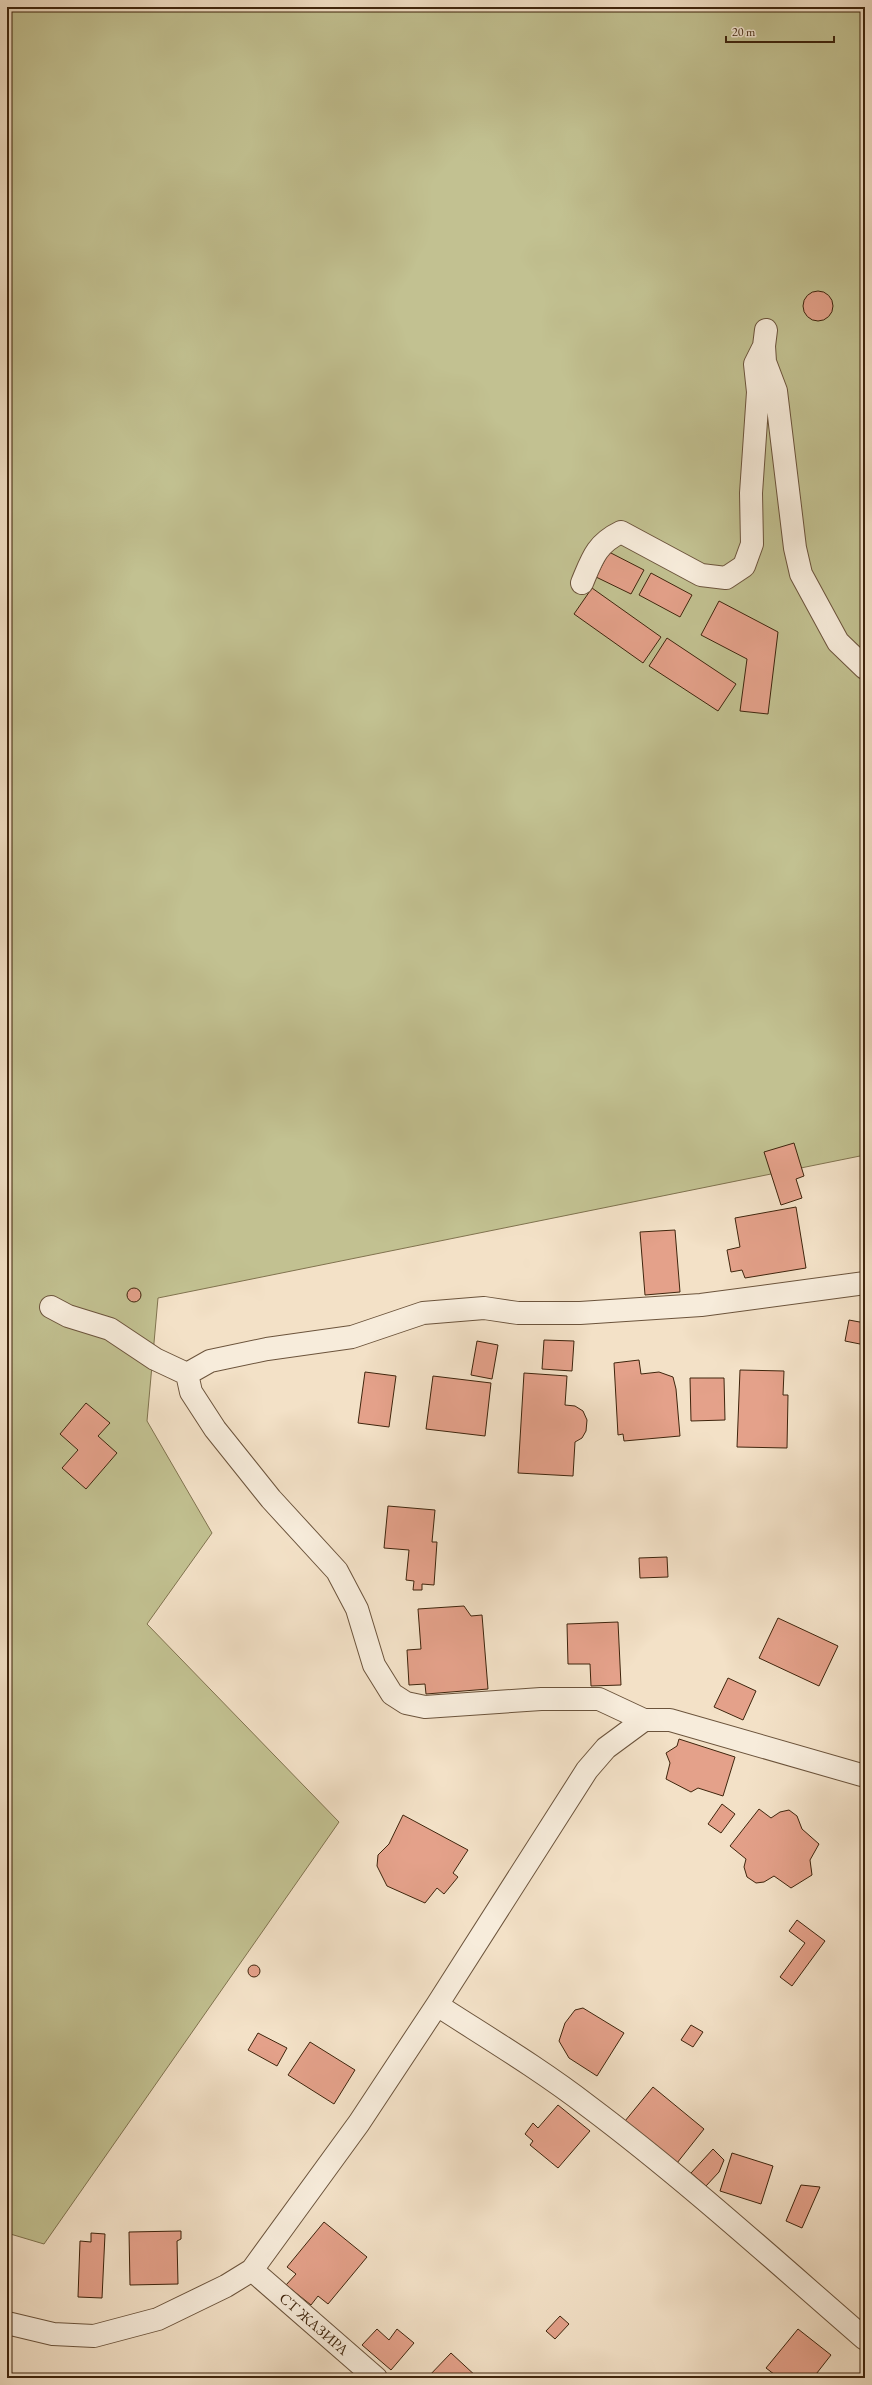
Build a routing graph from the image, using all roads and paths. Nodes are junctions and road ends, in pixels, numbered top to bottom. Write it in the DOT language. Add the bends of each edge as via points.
graph roads {
  1 [pos="582,583"];
  2 [pos="865,668"];
  3 [pos="865,1283"];
  4 [pos="51,1307"];
  5 [pos="187,1374"];
  6 [pos="599,1699"];
  7 [pos="644,1720"];
  8 [pos="606,1748"];
  9 [pos="865,1776"];
  10 [pos="437,2005"];
  11 [pos="252,2270"];
  12 [pos="7,2323"];
  13 [pos="865,2339"];
  14 [pos="376,2378"];
  1 -- 2 [label="street" via="593,557 605,540 621,532 701,575 726,578 744,566 752,544 751,493 758,392 755,364 765,338 765,362 776,391 795,548 801,574 838,642"];
  3 -- 5 [label="street" via="701,1305 580,1313 518,1313 484,1308 423,1313 352,1337 267,1349 210,1361"];
  4 -- 5 [label="street" via="68,1316 110,1329 155,1359"];
  5 -- 6 [label="street" via="191,1392 215,1429 271,1499 336,1571 357,1609 374,1665 392,1694 406,1703 425,1707 541,1699"];
  6 -- 7 [label="street"];
  6 -- 8 [label="street" via="615,1716 618,1729"];
  7 -- 8 [label="street"];
  7 -- 9 [label="street" via="670,1720"];
  8 -- 10 [label="street" via="587,1770"];
  10 -- 11 [label="street" via="359,2123"];
  10 -- 13 [label="street" via="537,2070 610,2123 697,2194"];
  11 -- 12 [label="street" via="226,2286 158,2318 101,2334 65,2335"];
  11 -- 14 [label="street, СТ ЖАЗИРА"];
}
